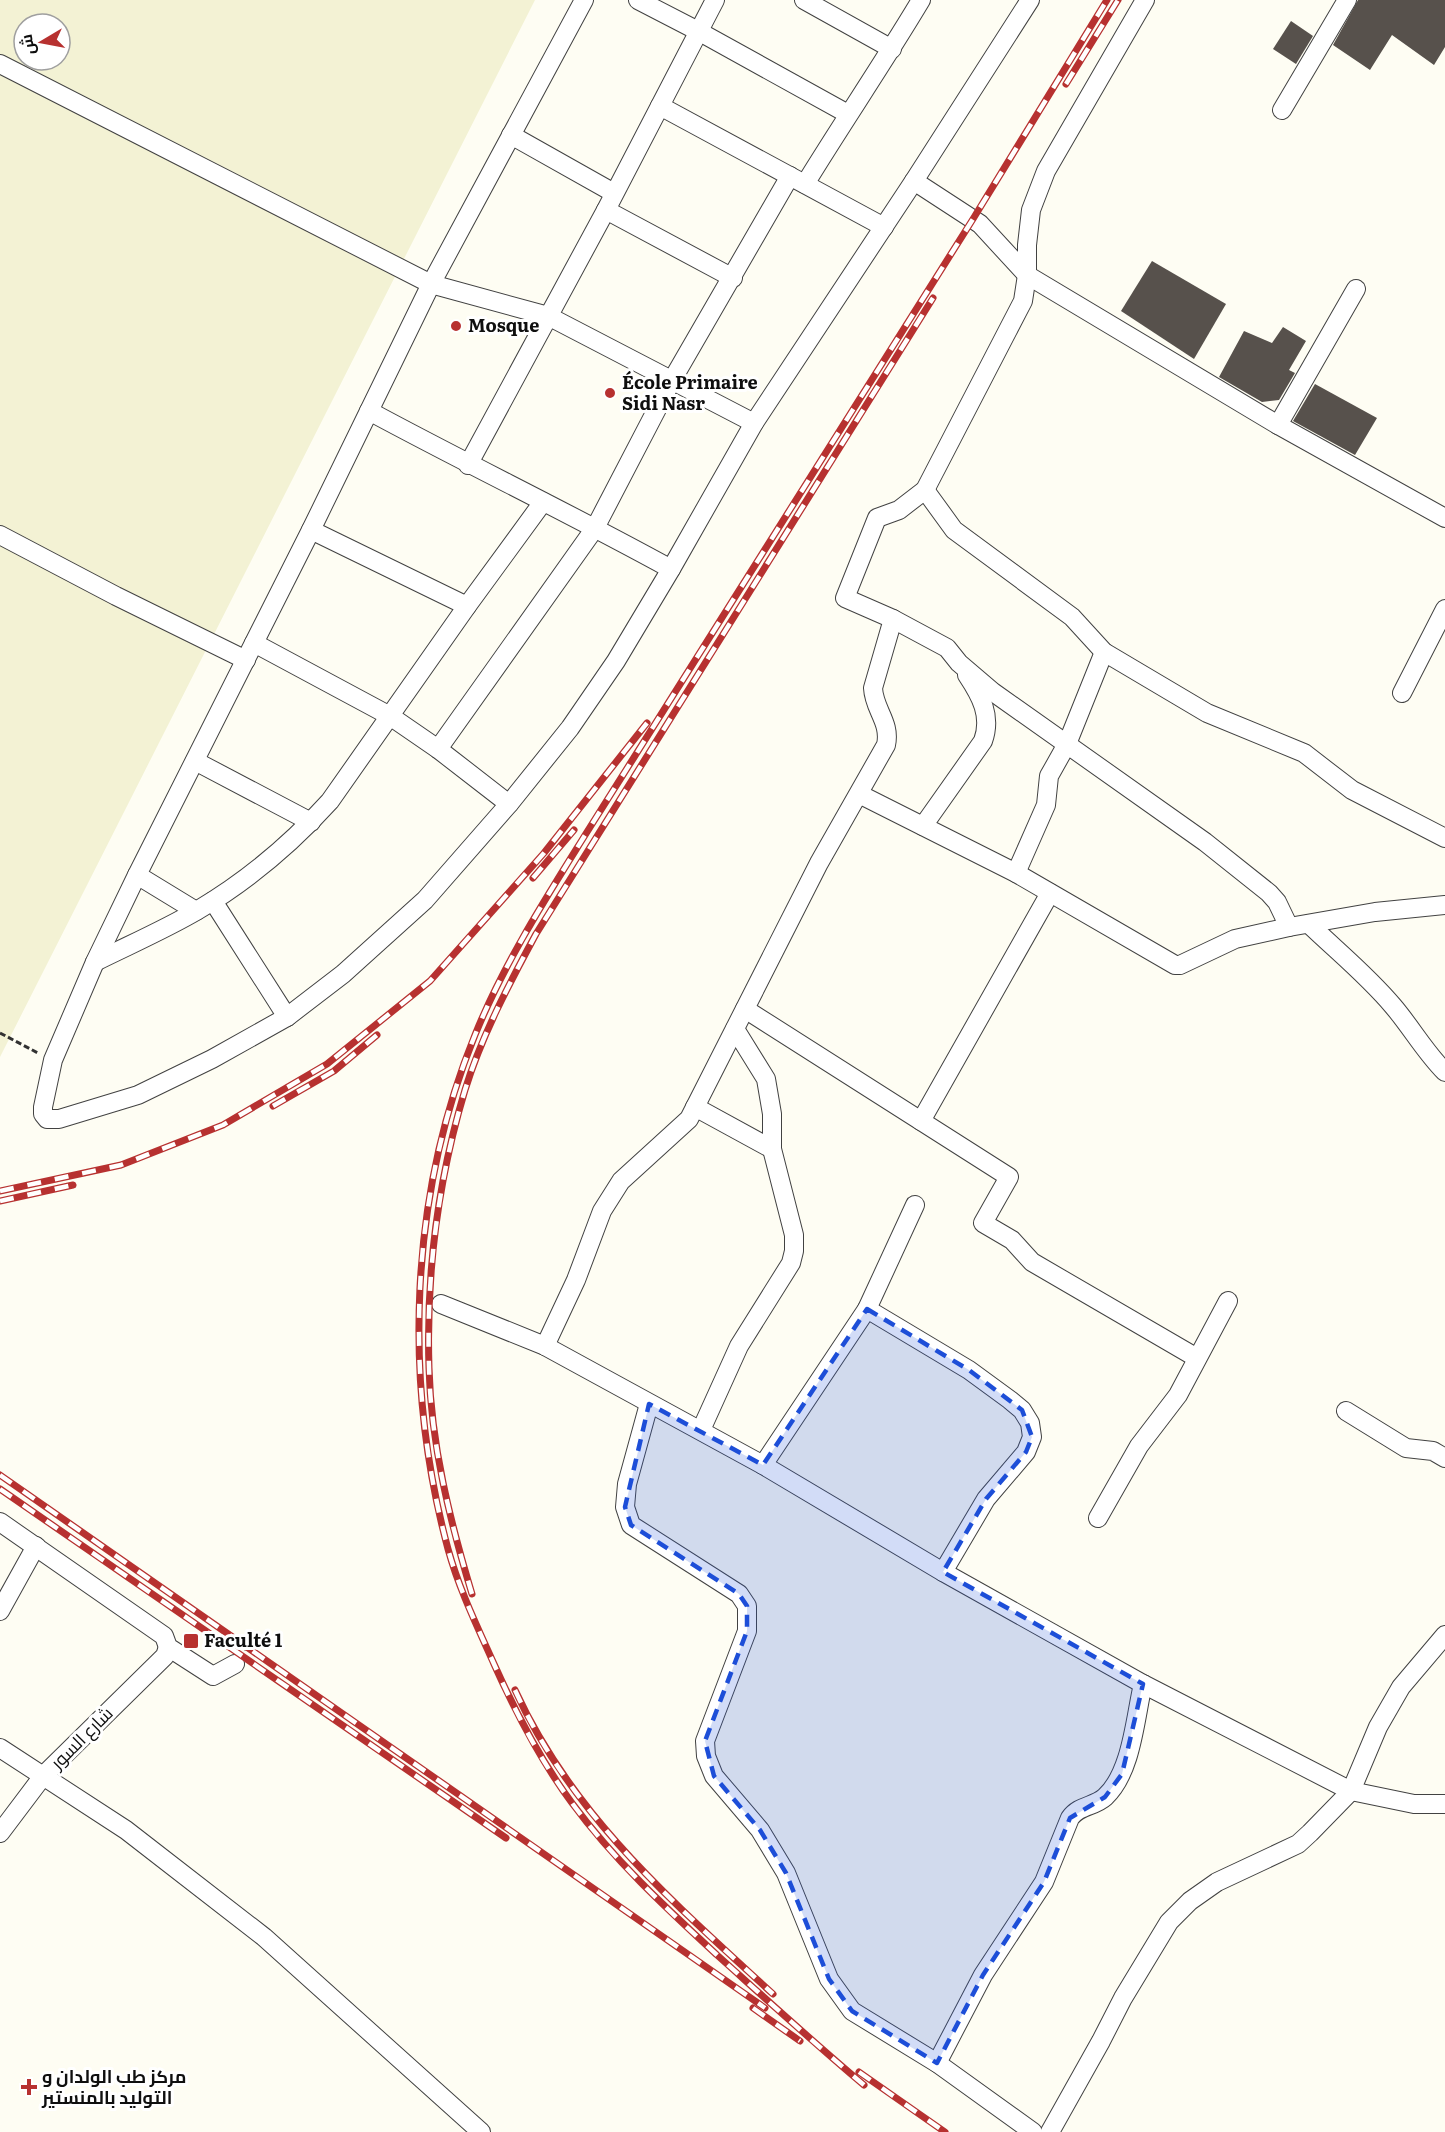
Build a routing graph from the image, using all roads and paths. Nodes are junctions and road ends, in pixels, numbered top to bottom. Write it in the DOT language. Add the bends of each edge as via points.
graph roads {
  1 [pos="584,0"];
  2 [pos="638,0"];
  3 [pos="715,0"];
  4 [pos="804,0"];
  5 [pos="921,0"];
  6 [pos="1030,0"];
  7 [pos="1145,0"];
  8 [pos="1347,0"];
  9 [pos="699,31"];
  10 [pos="892,49"];
  11 [pos="0,64"];
  12 [pos="660,105"];
  13 [pos="1282,110"];
  14 [pos="848,114"];
  15 [pos="511,135"];
  16 [pos="798,180"];
  17 [pos="914,182"];
  18 [pos="614,193"];
  19 [pos="606,210"];
  20 [pos="884,227"];
  21 [pos="1027,275"];
  22 [pos="733,278"];
  23 [pos="431,284"];
  24 [pos="1356,289"];
  25 [pos="548,316"];
  26 [pos="671,382"];
  27 [pos="369,411"];
  28 [pos="754,423"];
  29 [pos="1278,425"];
  30 [pos="468,465"];
  31 [pos="925,490"];
  32 [pos="543,502"];
  33 [pos="1445,518"];
  34 [pos="596,528"];
  35 [pos="311,530"];
  36 [pos="0,535"];
  37 [pos="671,569"];
  38 [pos="467,606"];
  39 [pos="1445,609"];
  40 [pos="893,620"];
  41 [pos="254,643"];
  42 [pos="1104,652"];
  43 [pos="246,660"];
  44 [pos="959,663"];
  45 [pos="1402,693"];
  46 [pos="390,716"];
  47 [pos="1068,744"];
  48 [pos="438,750"];
  49 [pos="195,761"];
  50 [pos="859,794"];
  51 [pos="509,804"];
  52 [pos="311,822"];
  53 [pos="923,826"];
  54 [pos="1445,838"];
  55 [pos="1016,873"];
  56 [pos="136,875"];
  57 [pos="1050,893"];
  58 [pos="213,901"];
  59 [pos="1445,905"];
  60 [pos="196,911"];
  61 [pos="1309,924"];
  62 [pos="1288,927"];
  63 [pos="95,962"];
  64 [pos="745,1009"];
  65 [pos="287,1017"];
  66 [pos="735,1029"];
  67 [pos="0,1033"];
  68 [pos="53,1060"];
  69 [pos="1445,1072"];
  70 [pos="695,1107"];
  71 [pos="921,1121"];
  72 [pos="772,1149"];
  73 [pos="915,1205"];
  74 [pos="1228,1301"];
  75 [pos="441,1304"];
  76 [pos="867,1309"];
  77 [pos="545,1346"];
  78 [pos="1197,1358"];
  79 [pos="648,1404"];
  80 [pos="1346,1411"];
  81 [pos="701,1430"];
  82 [pos="1445,1458"];
  83 [pos="763,1465"];
  84 [pos="1098,1518"];
  85 [pos="0,1522"];
  86 [pos="36,1546"];
  87 [pos="943,1572"];
  88 [pos="0,1611"];
  89 [pos="1445,1635"];
  90 [pos="168,1647"];
  91 [pos="235,1664"];
  92 [pos="1143,1684"];
  93 [pos="0,1748"];
  94 [pos="43,1776"];
  95 [pos="1351,1791"];
  96 [pos="1445,1804"];
  97 [pos="0,1833"];
  98 [pos="937,2063"];
  99 [pos="481,2132"];
  100 [pos="1033,2132"];
  101 [pos="1050,2132"];
  1 -- 15 [label="street"];
  2 -- 9 [label="street"];
  3 -- 9 [label="street"];
  4 -- 10 [label="street"];
  5 -- 10 [label="street"];
  6 -- 17 [label="street"];
  7 -- 21 [label="street" via="1046,171 1032,210"];
  8 -- 13 [label="street"];
  9 -- 12 [label="street"];
  9 -- 14 [label="street"];
  10 -- 14 [label="street"];
  11 -- 23 [label="street"];
  12 -- 16 [label="street"];
  12 -- 18 [label="street"];
  14 -- 16 [label="street"];
  15 -- 18 [label="street"];
  15 -- 23 [label="street"];
  16 -- 20 [label="street"];
  16 -- 22 [label="street"];
  17 -- 20 [label="street"];
  17 -- 21 [label="street" via="980,224"];
  18 -- 19 [label="street"];
  19 -- 22 [label="street"];
  19 -- 25 [label="street"];
  20 -- 28 [label="street"];
  21 -- 29 [label="street"];
  21 -- 31 [label="street" via="1023,301"];
  22 -- 26 [label="street"];
  23 -- 25 [label="street"];
  23 -- 27 [label="street"];
  24 -- 29 [label="street"];
  25 -- 26 [label="street"];
  25 -- 30 [label="street"];
  26 -- 28 [label="street"];
  26 -- 34 [label="street"];
  27 -- 30 [label="street"];
  27 -- 35 [label="street"];
  28 -- 37 [label="street"];
  29 -- 33 [label="street"];
  30 -- 32 [label="street"];
  31 -- 40 [label="street" via="899,510 877,518 845,598"];
  31 -- 42 [label="street" via="954,530 1071,617"];
  32 -- 34 [label="street"];
  32 -- 38 [label="street"];
  34 -- 37 [label="street"];
  34 -- 48 [label="street"];
  35 -- 38 [label="street"];
  35 -- 41 [label="street"];
  36 -- 43 [label="street"];
  37 -- 51 [label="street" via="570,728"];
  38 -- 46 [label="street"];
  39 -- 45 [label="street"];
  40 -- 44 [label="street" via="947,648"];
  40 -- 50 [label="street" via="873,688 873,699 886,724 886,745"];
  41 -- 43 [label="street"];
  41 -- 46 [label="street"];
  42 -- 47 [label="street"];
  42 -- 54 [label="street" via="1207,713 1304,753 1352,790"];
  43 -- 49 [label="street"];
  44 -- 47 [label="street"];
  44 -- 53 [label="street" via="984,707 987,731"];
  46 -- 48 [label="street"];
  46 -- 52 [label="street"];
  47 -- 55 [label="street" via="1049,776 1046,805"];
  47 -- 62 [label="street" via="1269,893"];
  48 -- 51 [label="street"];
  49 -- 52 [label="street"];
  49 -- 56 [label="street"];
  50 -- 53 [label="street"];
  50 -- 64 [label="street" via="819,863"];
  51 -- 65 [label="street" via="425,900 344,974"];
  52 -- 58 [label="street"];
  53 -- 55 [label="street"];
  55 -- 57 [label="street"];
  56 -- 60 [label="street"];
  56 -- 63 [label="street"];
  57 -- 62 [label="street" via="1175,965 1235,939"];
  57 -- 71 [label="street"];
  58 -- 60 [label="street"];
  58 -- 65 [label="street"];
  59 -- 61 [label="street"];
  60 -- 63 [label="street"];
  61 -- 62 [label="street"];
  61 -- 69 [label="street" via="1394,1006"];
  63 -- 68 [label="street"];
  64 -- 66 [label="street"];
  64 -- 71 [label="street"];
  65 -- 68 [label="street" via="138,1095 59,1119 47,1119 43,1114 44,1099"];
  66 -- 70 [label="street"];
  66 -- 72 [label="street" via="766,1079"];
  67 -- 68 [label="path"];
  70 -- 72 [label="street"];
  70 -- 77 [label="street" via="689,1119 621,1181 602,1211"];
  71 -- 78 [label="street" via="1009,1177 984,1222 1012,1240 1032,1262"];
  72 -- 81 [label="street" via="794,1235 791,1263 739,1346"];
  73 -- 76 [label="street"];
  74 -- 78 [label="street"];
  75 -- 77 [label="street"];
  76 -- 83 [label="street"];
  76 -- 87 [label="street" via="969,1370 1022,1410 1030,1423 1032,1437 1026,1452 986,1499"];
  77 -- 79 [label="street"];
  78 -- 84 [label="street" via="1178,1395 1139,1446"];
  79 -- 81 [label="street"];
  79 -- 98 [label="street" via="627,1484 625,1507 631,1525 739,1594 747,1606 747,1631 705,1741 714,1776 760,1830 786,1873 829,1979 852,2011"];
  80 -- 82 [label="street" via="1406,1448 1433,1451"];
  81 -- 83 [label="street"];
  83 -- 87 [label="street"];
  85 -- 86 [label="street"];
  86 -- 88 [label="street"];
  86 -- 90 [label="street" via="164,1636"];
  87 -- 92 [label="street"];
  89 -- 95 [label="street" via="1401,1687 1378,1727"];
  90 -- 91 [label="street" via="213,1676"];
  90 -- 94 [label="street, شارع السور" via="165,1656"];
  92 -- 95 [label="street"];
  92 -- 98 [label="street" via="1122,1774 1105,1797 1074,1812 1070,1818 1044,1882 983,1975"];
  93 -- 94 [label="street"];
  94 -- 97 [label="street, شارع السور"];
  94 -- 99 [label="street" via="126,1830 264,1937"];
  95 -- 96 [label="street" via="1414,1804"];
  95 -- 101 [label="street" via="1298,1844 1216,1882 1168,1922"];
  98 -- 100 [label="street"];
}
